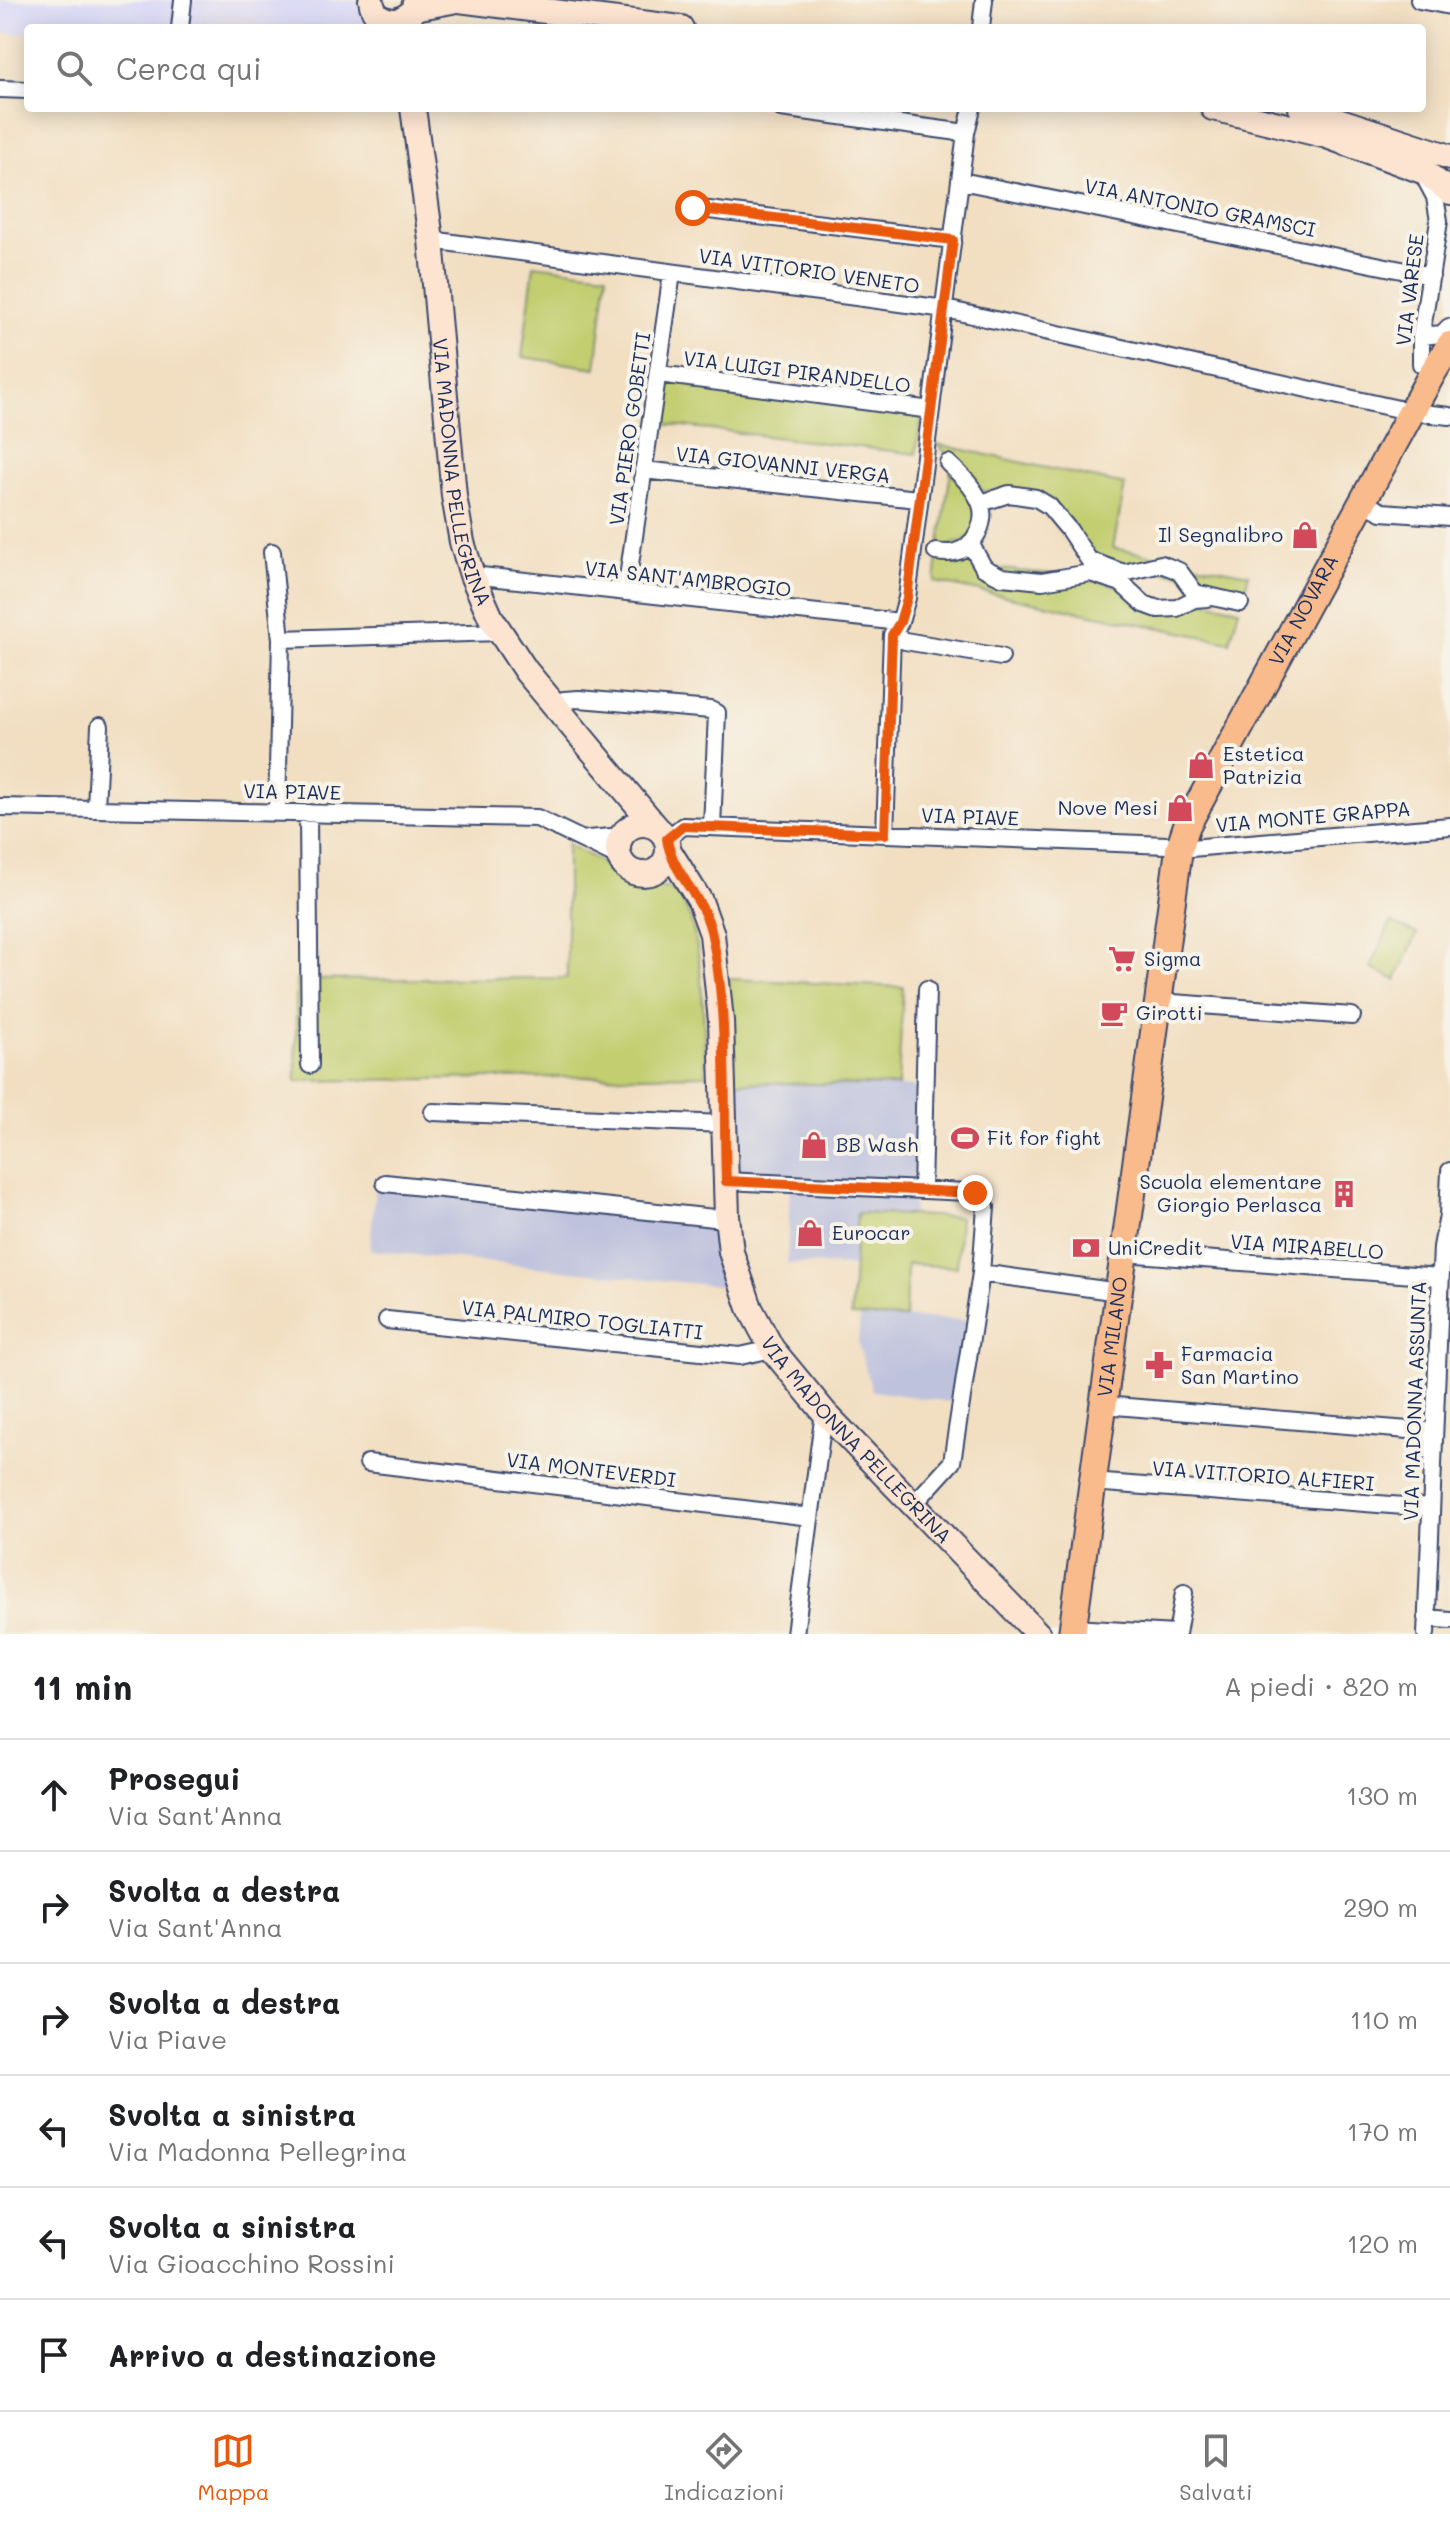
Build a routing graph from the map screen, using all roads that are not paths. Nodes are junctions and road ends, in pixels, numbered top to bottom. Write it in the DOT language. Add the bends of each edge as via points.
graph roads {
  1 [pos="183,0"];
  2 [pos="458,0"];
  3 [pos="984,0"];
  4 [pos="1419,0"];
  5 [pos="1450,6"];
  6 [pos="394,12"];
  7 [pos="180,24"];
  8 [pos="649,24"];
  9 [pos="981,24"];
  10 [pos="0,89"];
  11 [pos="24,90"];
  12 [pos="414,112"];
  13 [pos="811,112"];
  14 [pos="971,112"];
  15 [pos="1229,112"];
  16 [pos="1313,112"];
  17 [pos="966,133"];
  18 [pos="1450,157"];
  19 [pos="1413,167"];
  20 [pos="961,181"];
  21 [pos="1450,192"];
  22 [pos="693,208"];
  23 [pos="1445,216"];
  24 [pos="431,240"];
  25 [pos="953,240"];
  26 [pos="669,273"];
  27 [pos="1431,276"];
  28 [pos="945,309"];
  29 [pos="1450,326"];
  30 [pos="1421,336"];
  31 [pos="1450,345"];
  32 [pos="1427,368"];
  33 [pos="659,374"];
  34 [pos="931,410"];
  35 [pos="1412,412"];
  36 [pos="1450,416"];
  37 [pos="948,463"];
  38 [pos="643,470"];
  39 [pos="918,499"];
  40 [pos="1362,502"];
  41 [pos="981,503"];
  42 [pos="1450,517"];
  43 [pos="970,543"];
  44 [pos="1081,549"];
  45 [pos="272,552"];
  46 [pos="936,552"];
  47 [pos="472,575"];
  48 [pos="1068,577"];
  49 [pos="626,592"];
  50 [pos="1209,598"];
  51 [pos="1240,603"];
  52 [pos="896,629"];
  53 [pos="500,632"];
  54 [pos="281,639"];
  55 [pos="1001,657"];
  56 [pos="554,705"];
  57 [pos="100,726"];
  58 [pos="624,790"];
  59 [pos="0,807"];
  60 [pos="96,808"];
  61 [pos="277,812"];
  62 [pos="308,813"];
  63 [pos="1450,826"];
  64 [pos="712,827"];
  65 [pos="885,834"];
  66 [pos="623,841"];
  67 [pos="662,847"];
  68 [pos="1179,849"];
  69 [pos="927,989"];
  70 [pos="1159,1002"];
  71 [pos="1352,1016"];
  72 [pos="310,1065"];
  73 [pos="433,1112"];
  74 [pos="724,1124"];
  75 [pos="1450,1171"];
  76 [pos="726,1181"];
  77 [pos="385,1183"];
  78 [pos="922,1190"];
  79 [pos="727,1216"];
  80 [pos="1449,1216"];
  81 [pos="1124,1253"];
  82 [pos="981,1273"];
  83 [pos="1440,1277"];
  84 [pos="1119,1292"];
  85 [pos="1444,1318"];
  86 [pos="387,1320"];
  87 [pos="772,1349"];
  88 [pos="1442,1394"];
  89 [pos="1103,1405"];
  90 [pos="824,1412"];
  91 [pos="1433,1432"];
  92 [pos="368,1463"];
  93 [pos="1431,1467"];
  94 [pos="1450,1469"];
  95 [pos="1092,1482"];
  96 [pos="913,1505"];
  97 [pos="1430,1508"];
  98 [pos="810,1517"];
  99 [pos="1184,1593"];
  100 [pos="1450,1620"];
  101 [pos="1426,1626"];
  102 [pos="1073,1631"];
  103 [pos="795,1634"];
  104 [pos="1038,1634"];
  105 [pos="1176,1634"];
  1 -- 7 [label="street"];
  2 -- 6 [label="street"];
  2 -- 8 [label="street"];
  3 -- 9 [label="street"];
  4 -- 5 [label="street"];
  10 -- 11 [label="street"];
  12 -- 24 [label="street, VIA MADONNA PELLEGRINA"];
  13 -- 17 [label="street"];
  14 -- 17 [label="street"];
  15 -- 19 [label="street" via="1327,136"];
  16 -- 18 [label="street"];
  17 -- 20 [label="street"];
  19 -- 21 [label="street"];
  19 -- 23 [label="street, VIA VARESE" via="1431,186"];
  20 -- 25 [label="street"];
  20 -- 27 [label="street, VIA ANTONIO GRAMSCI"];
  22 -- 25 [label="street"];
  23 -- 27 [label="street, VIA VARESE"];
  24 -- 26 [label="street, VIA VITTORIO VENETO"];
  24 -- 47 [label="street, VIA MADONNA PELLEGRINA" via="454,496"];
  25 -- 28 [label="street"];
  26 -- 28 [label="street, VIA VITTORIO VENETO"];
  26 -- 33 [label="street, VIA PIERO GOBETTI"];
  27 -- 30 [label="street, VIA VARESE"];
  28 -- 34 [label="street"];
  28 -- 35 [label="street, VIA VITTORIO VENETO"];
  29 -- 30 [label="street" via="1442,334"];
  29 -- 32 [label="main road, VIA NOVARA"];
  30 -- 32 [label="street, VIA VARESE"];
  31 -- 32 [label="main road, VIA NOVARA"];
  32 -- 35 [label="main road, VIA NOVARA"];
  33 -- 34 [label="street, VIA LUIGI PIRANDELLO"];
  33 -- 38 [label="street, VIA PIERO GOBETTI"];
  34 -- 39 [label="street"];
  35 -- 36 [label="street, VIA VITTORIO VENETO"];
  35 -- 40 [label="main road, VIA NOVARA"];
  37 -- 41 [label="street"];
  38 -- 39 [label="street, VIA GIOVANNI VERGA"];
  38 -- 49 [label="street, VIA PIERO GOBETTI"];
  39 -- 52 [label="street" via="907,598"];
  40 -- 42 [label="street" via="1382,512"];
  40 -- 68 [label="main road, VIA NOVARA" via="1187,825"];
  41 -- 43 [label="street" via="981,522"];
  41 -- 44 [label="street" via="1009,494 1036,498 1049,506"];
  43 -- 46 [label="street" via="955,553"];
  43 -- 48 [label="street" via="990,573 1042,581"];
  44 -- 48 [label="street"];
  44 -- 50 [label="street" via="1089,560 1124,573 1161,564 1179,571 1189,588"];
  45 -- 54 [label="street"];
  47 -- 49 [label="street, VIA SANT'AMBROGIO"];
  47 -- 53 [label="street, VIA MADONNA PELLEGRINA"];
  48 -- 50 [label="street" via="1090,573 1121,583 1158,609"];
  49 -- 52 [label="street, VIA SANT'AMBROGIO"];
  50 -- 51 [label="street"];
  52 -- 55 [label="street, VIA SANT'AMBROGIO" via="905,641"];
  52 -- 65 [label="street"];
  53 -- 54 [label="street"];
  53 -- 56 [label="street, VIA MADONNA PELLEGRINA"];
  54 -- 61 [label="street"];
  56 -- 58 [label="street, VIA MADONNA PELLEGRINA"];
  56 -- 64 [label="street" via="579,699 717,713"];
  57 -- 60 [label="street"];
  58 -- 66 [label="street" via="629,807"];
  58 -- 67 [label="street, VIA MADONNA PELLEGRINA"];
  59 -- 60 [label="street, VIA PIAVE"];
  60 -- 61 [label="street, VIA PIAVE"];
  61 -- 62 [label="street, VIA PIAVE"];
  62 -- 66 [label="street, VIA PIAVE" via="537,818 579,838"];
  62 -- 72 [label="street"];
  63 -- 68 [label="street, VIA MONTE GRAPPA"];
  64 -- 65 [label="street, VIA PIAVE"];
  64 -- 67 [label="street, VIA PIAVE" via="683,826"];
  65 -- 68 [label="street, VIA PIAVE"];
  66 -- 67 [label="street" via="638,824"];
  66 -- 67 [label="street" via="624,865 637,873"];
  67 -- 74 [label="street, VIA MADONNA PELLEGRINA" via="689,884 712,934"];
  68 -- 70 [label="main road, VIA MILANO"];
  69 -- 78 [label="street"];
  70 -- 71 [label="street"];
  70 -- 81 [label="main road, VIA MILANO"];
  73 -- 74 [label="street"];
  74 -- 76 [label="street, VIA MADONNA PELLEGRINA"];
  75 -- 80 [label="street, VIA MADONNA ASSUNTA"];
  76 -- 78 [label="street"];
  76 -- 79 [label="street, VIA MADONNA PELLEGRINA"];
  77 -- 79 [label="street"];
  78 -- 82 [label="street" via="975,1193 986,1207"];
  79 -- 87 [label="street, VIA MADONNA PELLEGRINA" via="739,1280"];
  80 -- 83 [label="street, VIA MADONNA ASSUNTA"];
  81 -- 83 [label="street, VIA MIRABELLO"];
  81 -- 84 [label="main road, VIA MILANO"];
  82 -- 84 [label="street"];
  82 -- 96 [label="street" via="952,1462"];
  83 -- 85 [label="street, VIA MADONNA ASSUNTA"];
  84 -- 89 [label="main road, VIA MILANO"];
  85 -- 88 [label="street, VIA MADONNA ASSUNTA"];
  86 -- 87 [label="street, VIA PALMIRO TOGLIATTI" via="740,1356"];
  87 -- 90 [label="street, VIA MADONNA PELLEGRINA"];
  88 -- 91 [label="street, VIA MADONNA ASSUNTA"];
  89 -- 91 [label="street"];
  89 -- 95 [label="main road, VIA MILANO"];
  90 -- 96 [label="street, VIA MADONNA PELLEGRINA"];
  90 -- 98 [label="street"];
  91 -- 93 [label="street, VIA MADONNA ASSUNTA"];
  92 -- 98 [label="street, VIA MONTEVERDI"];
  93 -- 94 [label="street"];
  93 -- 97 [label="street, VIA MADONNA ASSUNTA"];
  95 -- 97 [label="street, VIA VITTORIO ALFIERI"];
  95 -- 102 [label="main road, VIA MILANO"];
  96 -- 104 [label="street, VIA MADONNA PELLEGRINA"];
  97 -- 101 [label="street, VIA MADONNA ASSUNTA"];
  98 -- 103 [label="street"];
  99 -- 105 [label="street"];
  100 -- 101 [label="street"];
  102 -- 105 [label="street"];
}
